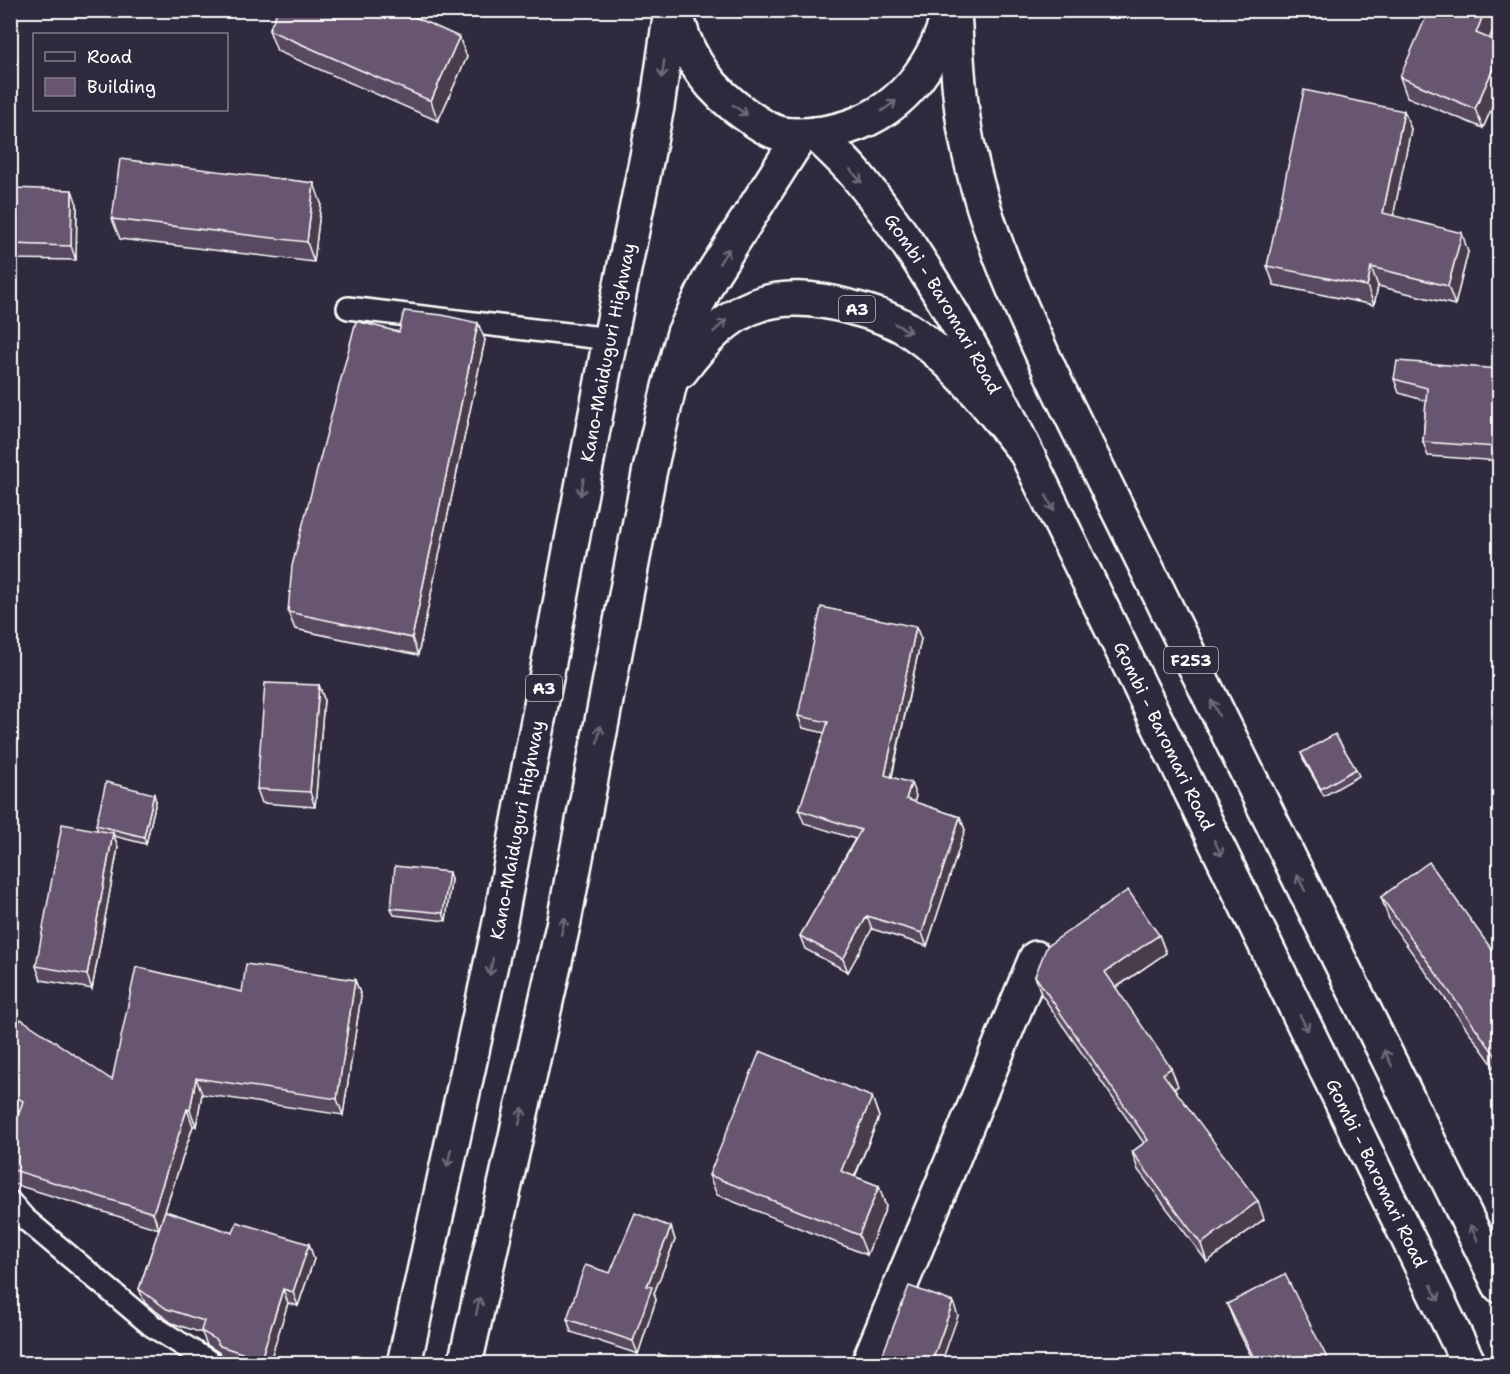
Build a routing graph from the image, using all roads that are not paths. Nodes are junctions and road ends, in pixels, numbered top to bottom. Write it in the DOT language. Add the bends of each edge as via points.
graph roads {
  1 [pos="670,10"];
  2 [pos="676,10"];
  3 [pos="952,10"];
  4 [pos="808,134"];
  5 [pos="348,308"];
  6 [pos="610,339"];
  7 [pos="669,387"];
  8 [pos="1024,450"];
  9 [pos="1036,958"];
  10 [pos="10,1202"];
  11 [pos="1500,1286"];
  12 [pos="213,1364"];
  13 [pos="404,1364"];
  14 [pos="465,1364"];
  15 [pos="868,1364"];
  16 [pos="1469,1364"];
  1 -- 6 [label="main road, Kano-Maiduguri Highway / A3, one-way" via="657,107"];
  2 -- 4 [label="main road, one-way" via="693,61 715,91 774,132"];
  4 -- 3 [label="main road, one-way" via="835,131 874,117 903,96 929,63"];
  11 -- 3 [label="main road, F253, one-way" via="1018,303 970,156"];
  7 -- 4 [label="main road, A3, one-way" via="684,333 710,278"];
  4 -- 8 [label="main road, Gombi - Baromari Road, one-way" via="856,175 922,263 958,322"];
  5 -- 6 [label="lane"];
  6 -- 13 [label="main road, Kano-Maiduguri Highway / A3, one-way" via="499,927"];
  7 -- 8 [label="main road, A3, one-way" via="702,343 729,318 763,302 800,298 836,303 875,314 910,331 973,387"];
  14 -- 7 [label="main road, A3, one-way" via="564,921"];
  8 -- 16 [label="main road, Gombi - Baromari Road, one-way"];
  9 -- 15 [label="main road"];
  10 -- 12 [label="lane" via="151,1325"];
}
